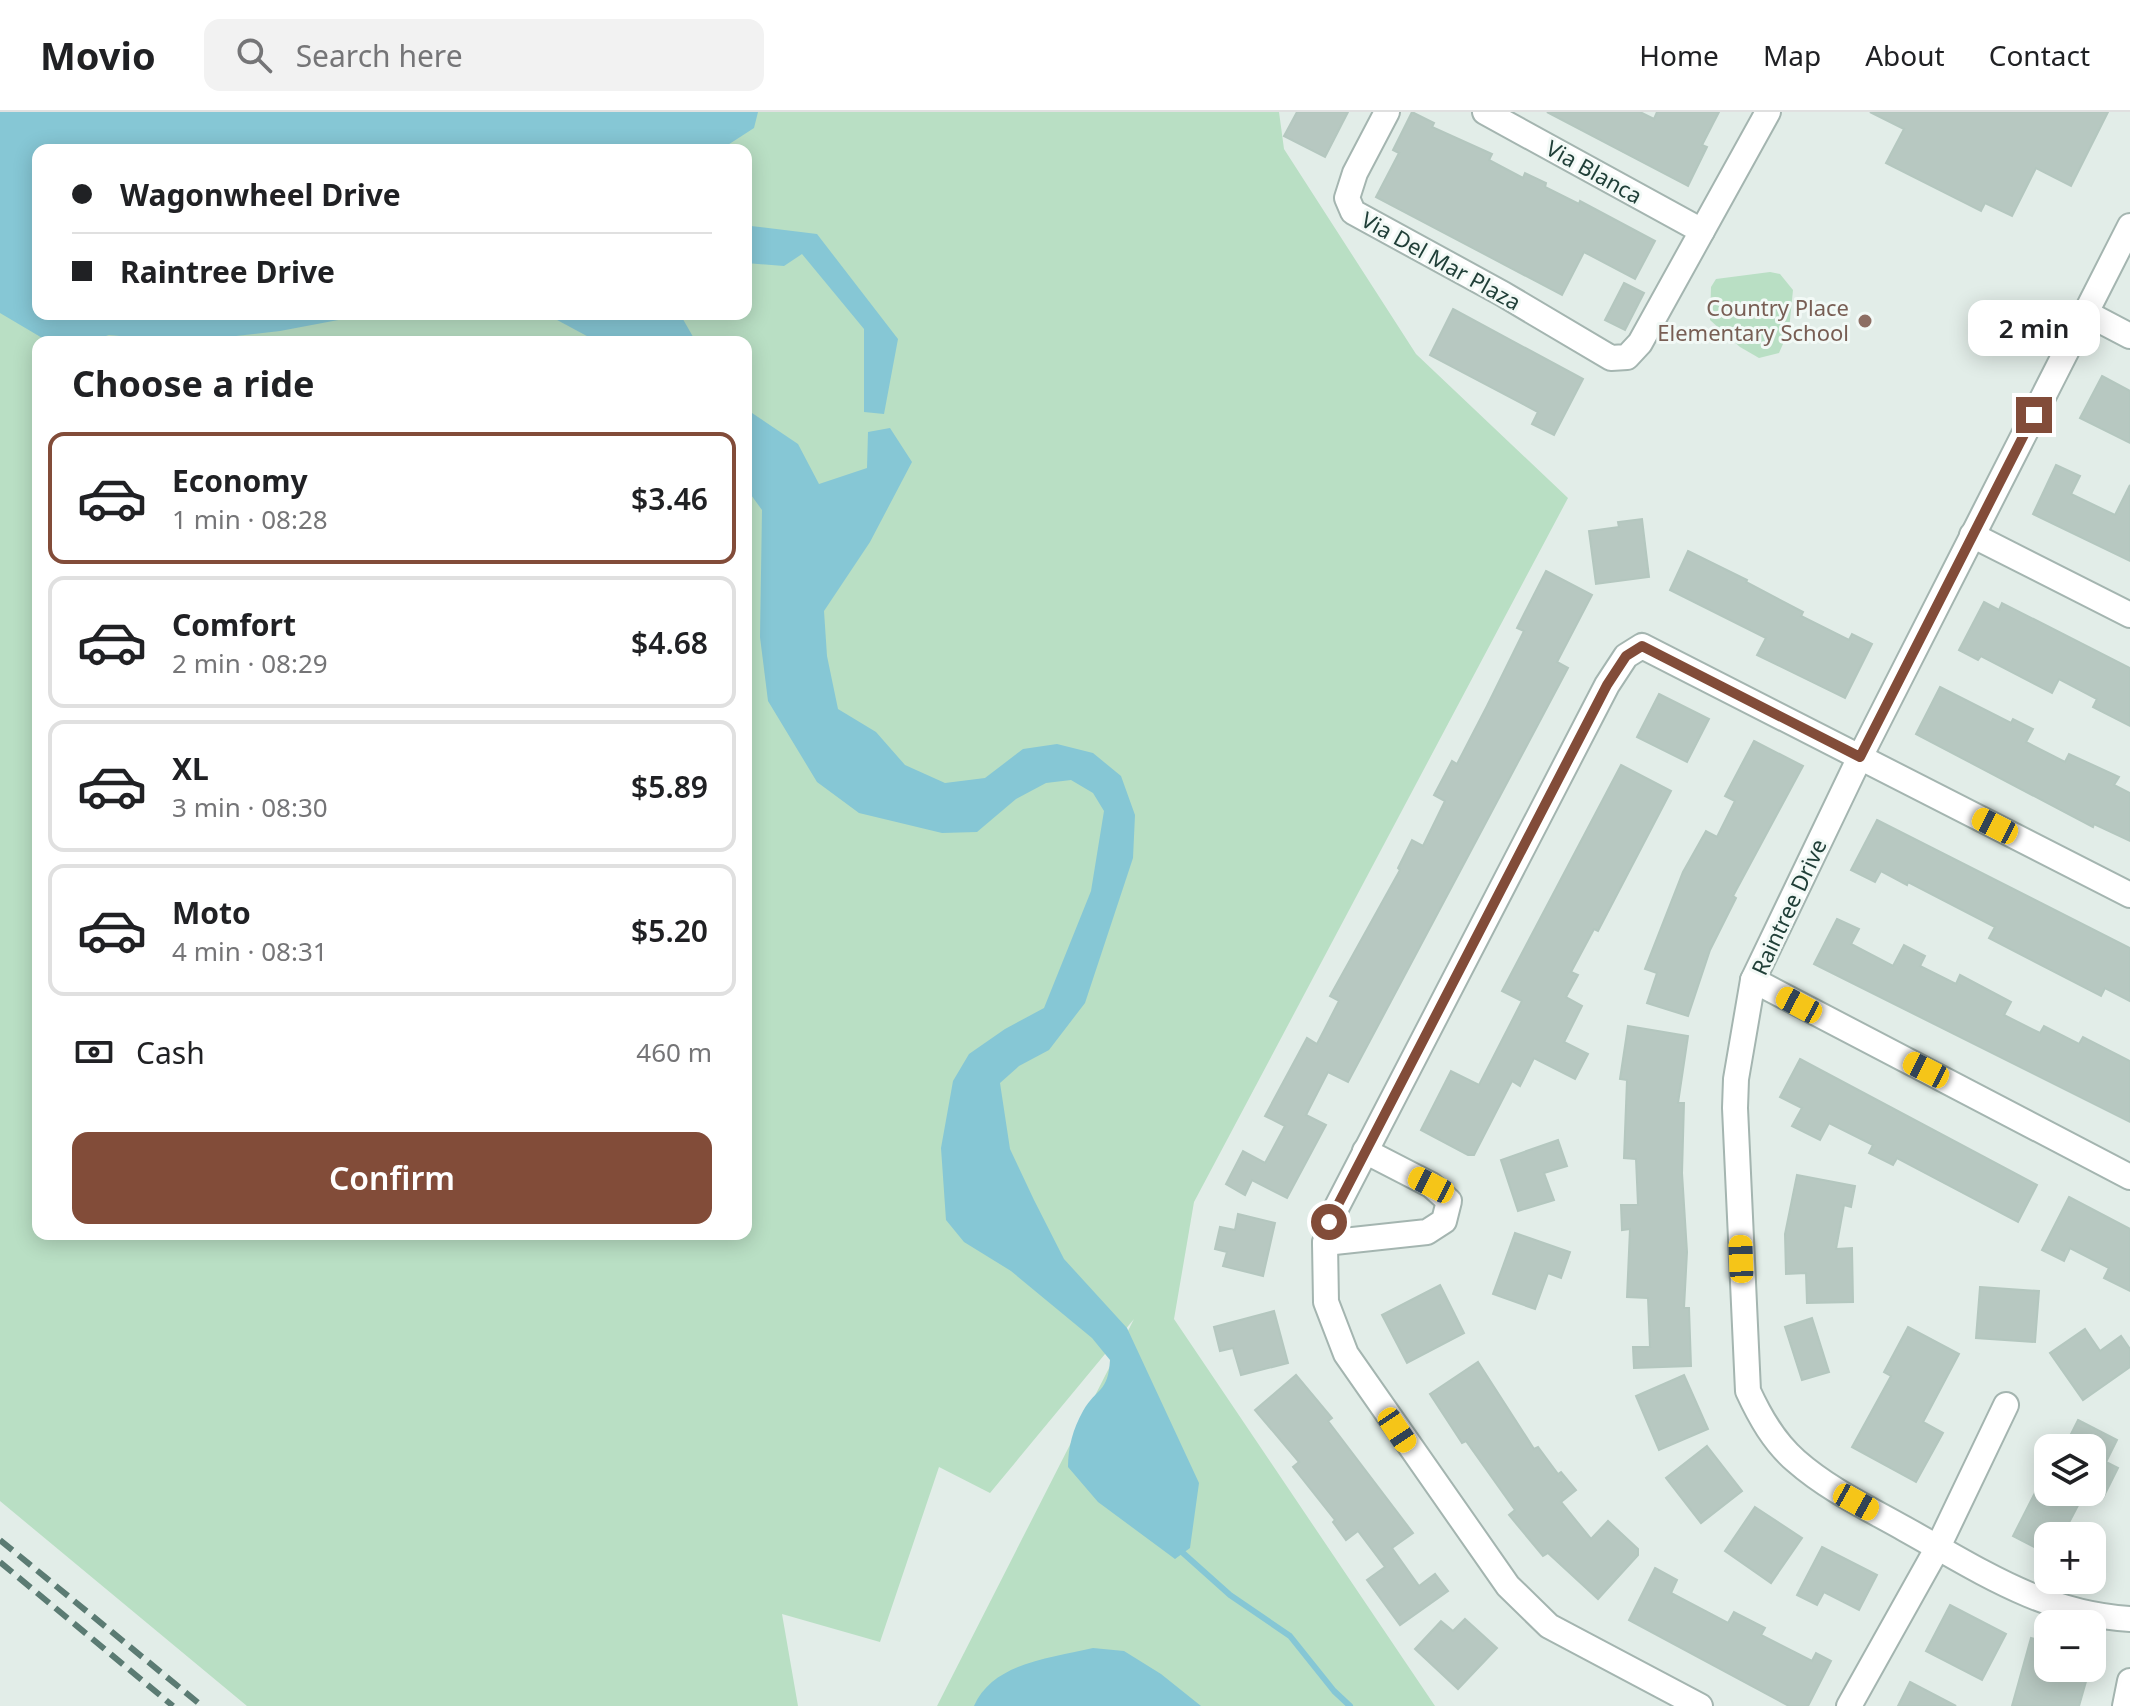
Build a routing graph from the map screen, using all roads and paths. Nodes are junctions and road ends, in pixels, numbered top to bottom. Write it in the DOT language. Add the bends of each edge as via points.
graph roads {
  1 [pos="1387,112"];
  2 [pos="1485,112"];
  3 [pos="1768,112"];
  4 [pos="2130,226"];
  5 [pos="1702,231"];
  6 [pos="2086,313"];
  7 [pos="2130,336"];
  8 [pos="1972,535"];
  9 [pos="2130,615"];
  10 [pos="1860,757"];
  11 [pos="2130,895"];
  12 [pos="1753,980"];
  13 [pos="1365,1151"];
  14 [pos="2130,1177"];
  15 [pos="1325,1243"];
  16 [pos="2006,1405"];
  17 [pos="1938,1547"];
  18 [pos="2130,1619"];
  19 [pos="2130,1681"];
  20 [pos="1700,1706"];
  21 [pos="1849,1706"];
  22 [pos="2125,1706"];
  1 -- 5 [label="street, Via Del Mar Plaza" via="1355,173 1347,198 1353,212 1611,358 1627,357 1640,343"];
  2 -- 5 [label="street, Via Blanca"];
  3 -- 5 [label="street"];
  4 -- 6 [label="street, Raintree Drive"];
  6 -- 7 [label="street"];
  6 -- 8 [label="street, Raintree Drive"];
  8 -- 9 [label="street"];
  8 -- 10 [label="street, Raintree Drive"];
  10 -- 11 [label="street"];
  10 -- 12 [label="street, Raintree Drive"];
  10 -- 13 [label="street" via="1642,646 1626,656"];
  12 -- 14 [label="street"];
  12 -- 17 [label="street, Raintree Drive" via="1735,1108 1748,1391 1764,1424 1794,1460 1829,1487"];
  13 -- 15 [label="street" via="1329,1222"];
  13 -- 15 [label="street" via="1431,1185 1449,1201 1444,1221 1427,1232"];
  15 -- 20 [label="street" via="1326,1302 1346,1354 1508,1586 1549,1626"];
  16 -- 17 [label="street"];
  17 -- 18 [label="street, Raintree Drive" via="2010,1588 2049,1603 2094,1617"];
  17 -- 21 [label="street"];
  19 -- 22 [label="street"];
}
